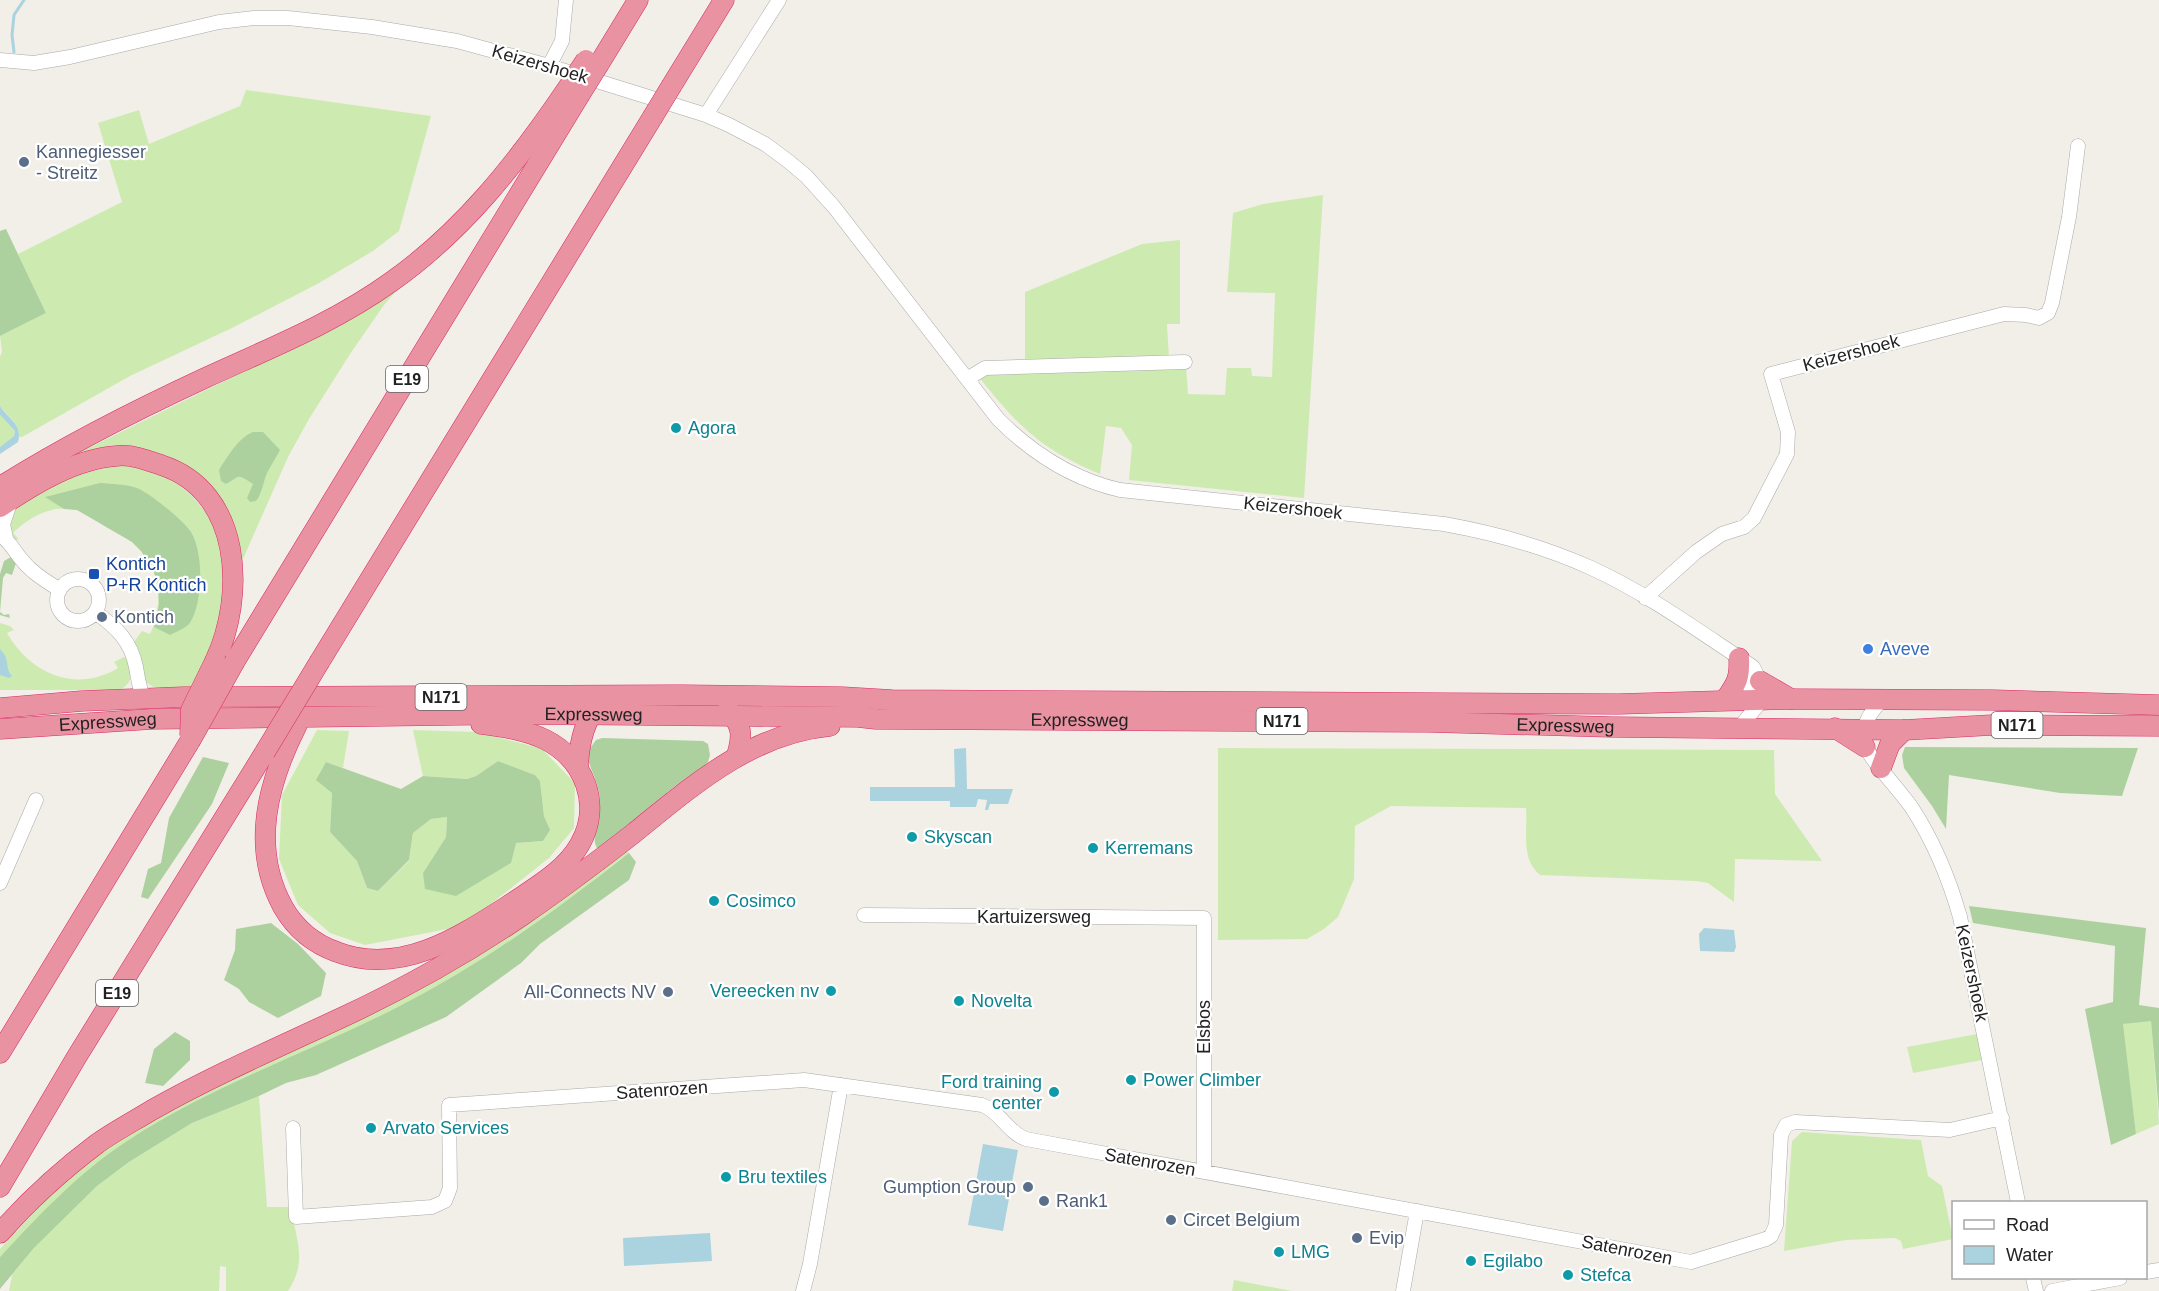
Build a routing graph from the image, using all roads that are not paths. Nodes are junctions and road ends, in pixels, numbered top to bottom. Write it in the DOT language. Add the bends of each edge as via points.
graph roads {
  1 [pos="566,0"];
  2 [pos="638,0"];
  3 [pos="724,0"];
  4 [pos="779,0"];
  5 [pos="0,60"];
  6 [pos="549,66"];
  7 [pos="572,94"];
  8 [pos="706,115"];
  9 [pos="2078,146"];
  10 [pos="1185,362"];
  11 [pos="967,379"];
  12 [pos="4,498"];
  13 [pos="3,537"];
  14 [pos="60,590"];
  15 [pos="1645,598"];
  16 [pos="95,612"];
  17 [pos="1739,658"];
  18 [pos="0,694"];
  19 [pos="712,695"];
  20 [pos="604,697"];
  21 [pos="1757,697"];
  22 [pos="144,699"];
  23 [pos="1725,700"];
  24 [pos="82,701"];
  25 [pos="2159,705"];
  26 [pos="0,708"];
  27 [pos="590,714"];
  28 [pos="406,716"];
  29 [pos="734,716"];
  30 [pos="152,719"];
  31 [pos="876,719"];
  32 [pos="1870,720"];
  33 [pos="2159,726"];
  34 [pos="1740,727"];
  35 [pos="1765,728"];
  36 [pos="0,729"];
  37 [pos="1904,730"];
  38 [pos="185,748"];
  39 [pos="274,752"];
  40 [pos="737,756"];
  41 [pos="1879,766"];
  42 [pos="578,767"];
  43 [pos="36,800"];
  44 [pos="0,884"];
  45 [pos="864,915"];
  46 [pos="1204,918"];
  47 [pos="0,1053"];
  48 [pos="841,1085"];
  49 [pos="2002,1118"];
  50 [pos="293,1128"];
  51 [pos="1204,1172"];
  52 [pos="0,1186"];
  53 [pos="2018,1201"];
  54 [pos="1418,1211"];
  55 [pos="0,1233"];
  56 [pos="2115,1279"];
  57 [pos="803,1291"];
  58 [pos="1403,1291"];
  59 [pos="2052,1291"];
  1 -- 6 [label="street" via="562,41"];
  2 -- 7 [label="highway, E19, bridge" via="615,39 593,62"];
  3 -- 39 [label="highway, E19, bridge" via="295,702"];
  4 -- 8 [label="street"];
  5 -- 6 [label="street, Keizershoek" via="34,63 219,22 288,18 457,41"];
  6 -- 8 [label="street, Keizershoek"];
  7 -- 12 [label="highway" via="471,213 427,255 391,282 328,321 102,428"];
  7 -- 38 [label="highway, E19, bridge"];
  8 -- 11 [label="street, Keizershoek" via="749,134 806,176"];
  9 -- 15 [label="street, Keizershoek" via="2069,217 2048,313 2039,318 2004,314 1771,374 1788,432 1787,454 1754,518 1696,552"];
  10 -- 11 [label="street" via="985,368"];
  11 -- 15 [label="street, Keizershoek" via="1013,434 1048,460 1093,483 1120,490 1467,528 1563,556"];
  12 -- 13 [label="street"];
  12 -- 38 [label="highway, bridge" via="87,460 119,455 171,468 195,483 210,500 233,557 231,611 215,661 191,710"];
  13 -- 14 [label="street" via="23,562"];
  14 -- 16 [label="street" via="58,606 67,618 86,620"];
  14 -- 16 [label="street" via="75,579 89,582 98,592"];
  15 -- 17 [label="street, Keizershoek"];
  16 -- 22 [label="street" via="126,639"];
  17 -- 21 [label="street"];
  17 -- 21 [label="street, Keizershoek" via="1753,667"];
  17 -- 23 [label="highway" via="1740,674"];
  18 -- 24 [label="highway" via="67,695"];
  19 -- 20 [label="highway, Expressweg / N171"];
  19 -- 23 [label="highway, Expressweg / N171" via="892,700 1617,704"];
  19 -- 29 [label="highway"];
  20 -- 22 [label="highway, Expressweg / N171"];
  20 -- 27 [label="highway"];
  21 -- 23 [label="highway, Expressweg / N171"];
  21 -- 32 [label="highway, N171" via="1791,699"];
  21 -- 34 [label="street"];
  21 -- 35 [label="street"];
  22 -- 24 [label="highway, Expressweg / N171"];
  22 -- 30 [label="highway"];
  24 -- 26 [label="highway, Expressweg / N171"];
  25 -- 32 [label="highway, N171" via="1993,700"];
  27 -- 28 [label="highway, Expressweg / N171"];
  27 -- 29 [label="highway, Expressweg / N171"];
  27 -- 42 [label="highway" via="580,742"];
  28 -- 30 [label="highway, Expressweg / N171"];
  28 -- 42 [label="highway" via="516,729 546,740"];
  29 -- 31 [label="highway, Expressweg / N171"];
  29 -- 40 [label="highway" via="742,737"];
  30 -- 36 [label="highway, Expressweg / N171"];
  31 -- 34 [label="highway, Expressweg / N171"];
  31 -- 40 [label="highway" via="806,730"];
  32 -- 35 [label="highway, Expressweg / N171" via="1835,728"];
  32 -- 37 [label="highway, N171"];
  32 -- 41 [label="street, Keizershoek"];
  32 -- 41 [label="street"];
  33 -- 37 [label="highway, N171" via="1992,725"];
  34 -- 35 [label="highway, Expressweg / N171"];
  37 -- 41 [label="highway" via="1890,744"];
  38 -- 47 [label="highway, E19"];
  39 -- 42 [label="highway" via="265,849 276,893 295,924 315,942 365,960 427,951 460,936 563,866 580,843 589,820 589,795"];
  39 -- 52 [label="highway, E19" via="76,1058"];
  40 -- 55 [label="highway" via="698,781 523,916 450,961 186,1091 99,1142 26,1203"];
  41 -- 49 [label="street, Keizershoek" via="1928,834 1948,879 1960,917"];
  43 -- 44 [label="street"];
  45 -- 46 [label="street, Kartuizersweg"];
  46 -- 51 [label="street, Elsbos"];
  48 -- 50 [label="street, Satenrozen" via="804,1080 449,1105 450,1188 442,1204 432,1207 296,1217"];
  48 -- 51 [label="street, Satenrozen" via="982,1105 1023,1138"];
  48 -- 57 [label="street"];
  49 -- 53 [label="street, Keizershoek"];
  49 -- 54 [label="street, Satenrozen" via="1950,1130 1795,1122 1786,1125 1781,1135 1776,1225 1771,1236 1697,1261"];
  51 -- 54 [label="street, Satenrozen"];
  54 -- 58 [label="street"];
  56 -- 59 [label="street"];
}
